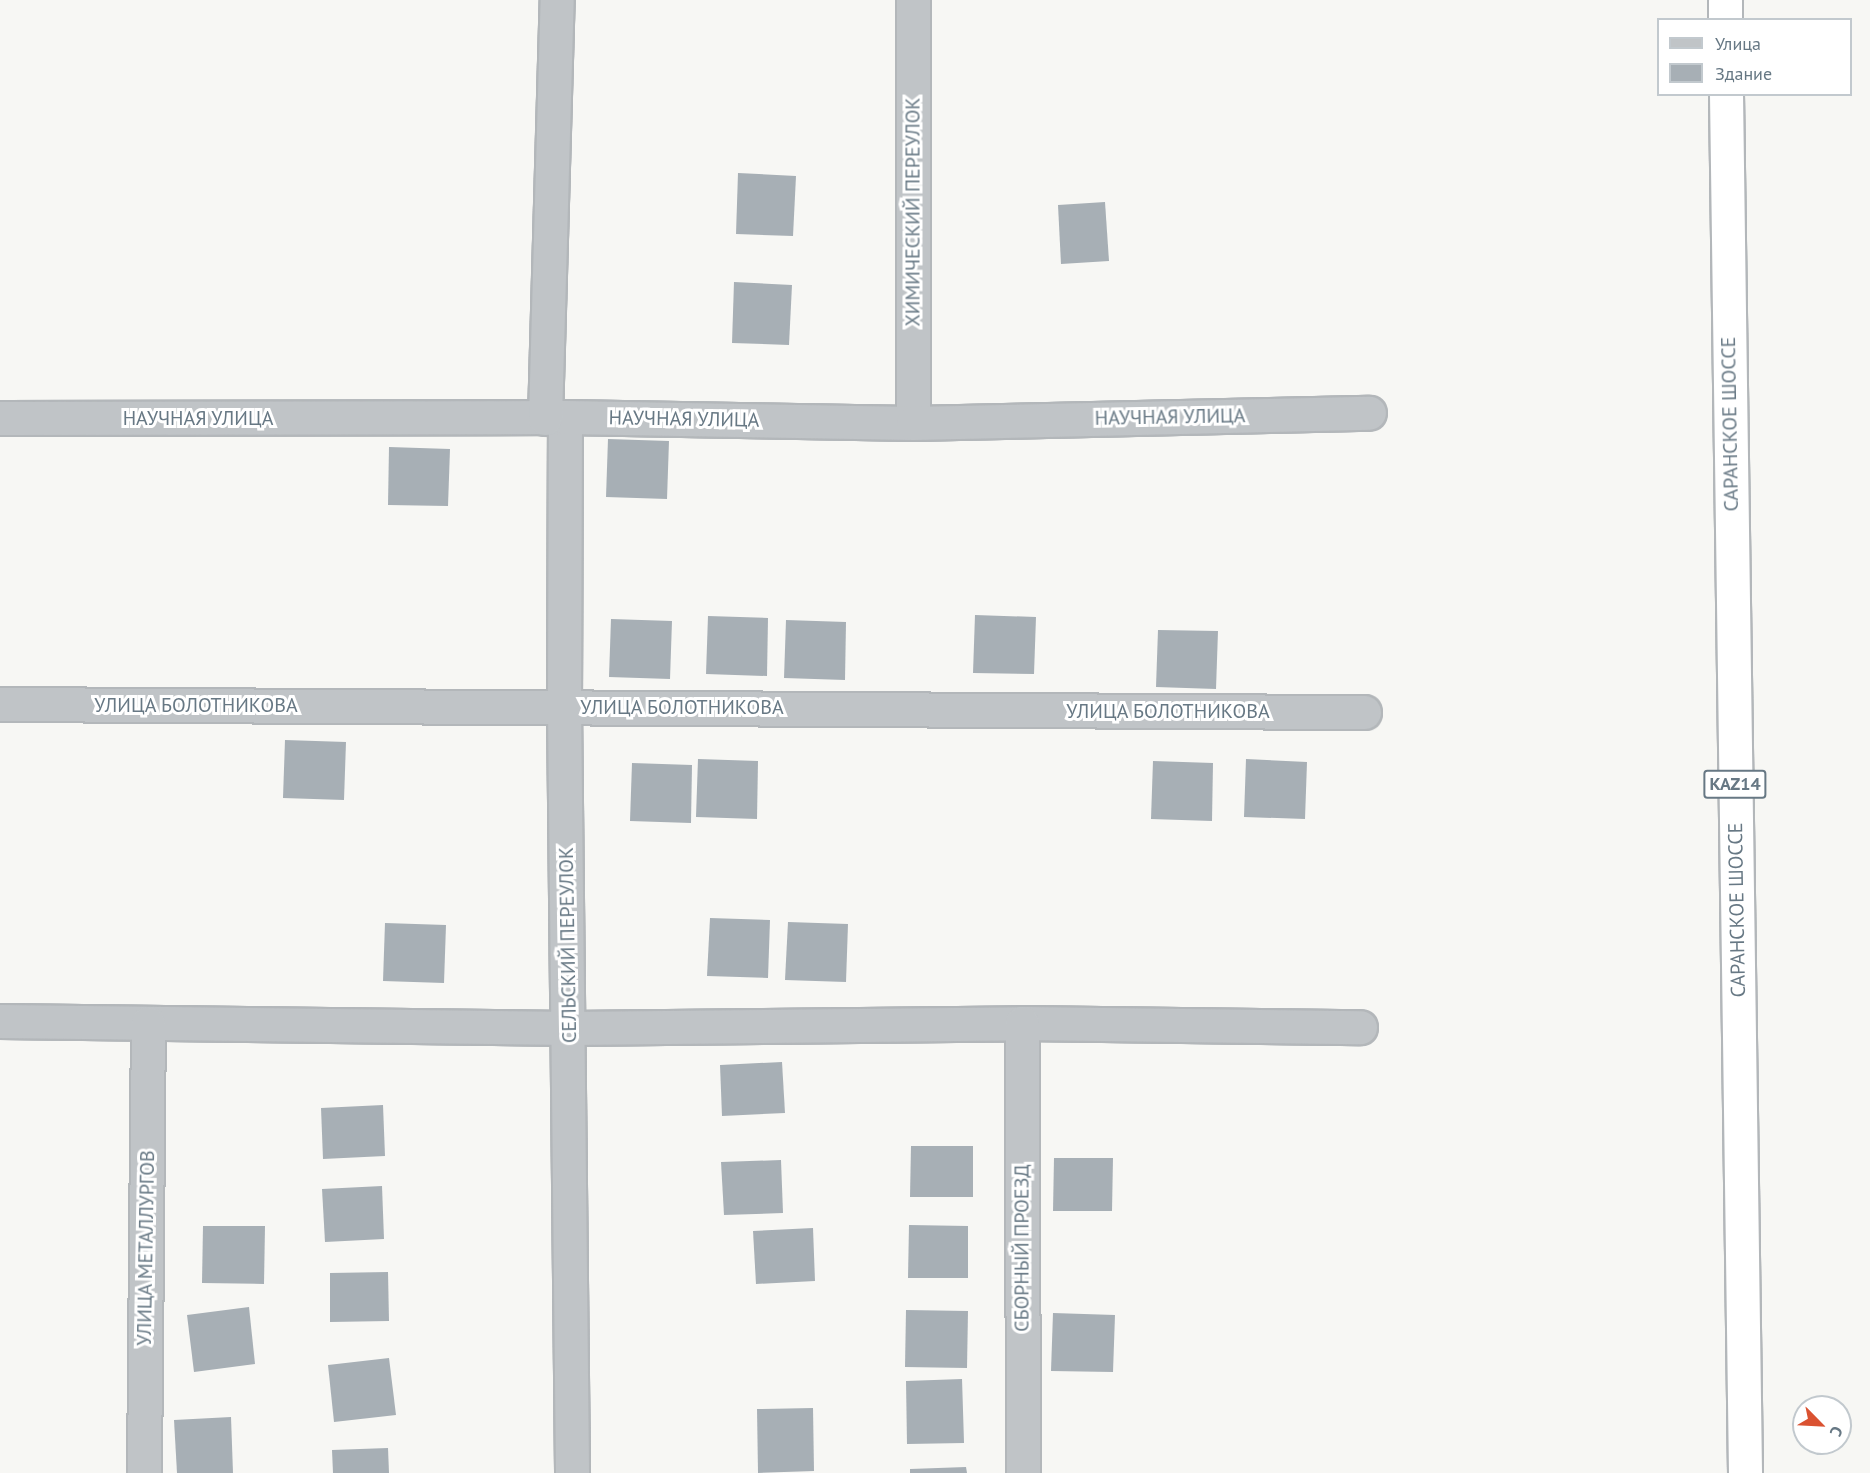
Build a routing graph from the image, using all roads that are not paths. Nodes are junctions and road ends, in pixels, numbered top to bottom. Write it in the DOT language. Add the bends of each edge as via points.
graph roads {
  1 [pos="557,0"];
  2 [pos="913,0"];
  3 [pos="1725,0"];
  4 [pos="1725,18"];
  5 [pos="1726,96"];
  6 [pos="1369,413"];
  7 [pos="555,417"];
  8 [pos="0,418"];
  9 [pos="913,423"];
  10 [pos="0,704"];
  11 [pos="564,706"];
  12 [pos="1364,712"];
  13 [pos="0,1021"];
  14 [pos="148,1023"];
  15 [pos="1022,1023"];
  16 [pos="1360,1026"];
  17 [pos="569,1028"];
  18 [pos="144,1473"];
  19 [pos="572,1473"];
  20 [pos="1023,1473"];
  21 [pos="1745,1473"];
  1 -- 7 [label="street, СЕЛЬСКИЙ ПЕРЕУЛОК"];
  2 -- 9 [label="street, ХИМИЧЕСКИЙ ПЕРЕУЛОК"];
  3 -- 4 [label="highway"];
  5 -- 21 [label="highway, САРАНСКОЕ ШОССЕ / KAZ14"];
  6 -- 9 [label="street, НАУЧНАЯ УЛИЦА"];
  7 -- 8 [label="street, НАУЧНАЯ УЛИЦА"];
  7 -- 9 [label="street, НАУЧНАЯ УЛИЦА"];
  7 -- 11 [label="street, СЕЛЬСКИЙ ПЕРЕУЛОК"];
  10 -- 11 [label="street, УЛИЦА БОЛОТНИКОВА"];
  11 -- 12 [label="street, УЛИЦА БОЛОТНИКОВА"];
  11 -- 17 [label="street, СЕЛЬСКИЙ ПЕРЕУЛОК"];
  13 -- 14 [label="street"];
  14 -- 17 [label="street"];
  14 -- 18 [label="street, УЛИЦА МЕТАЛЛУРГОВ"];
  15 -- 16 [label="street"];
  15 -- 17 [label="street"];
  15 -- 20 [label="street, СБОРНЫЙ ПРОЕЗД"];
  17 -- 19 [label="street, СЕЛЬСКИЙ ПЕРЕУЛОК"];
}
